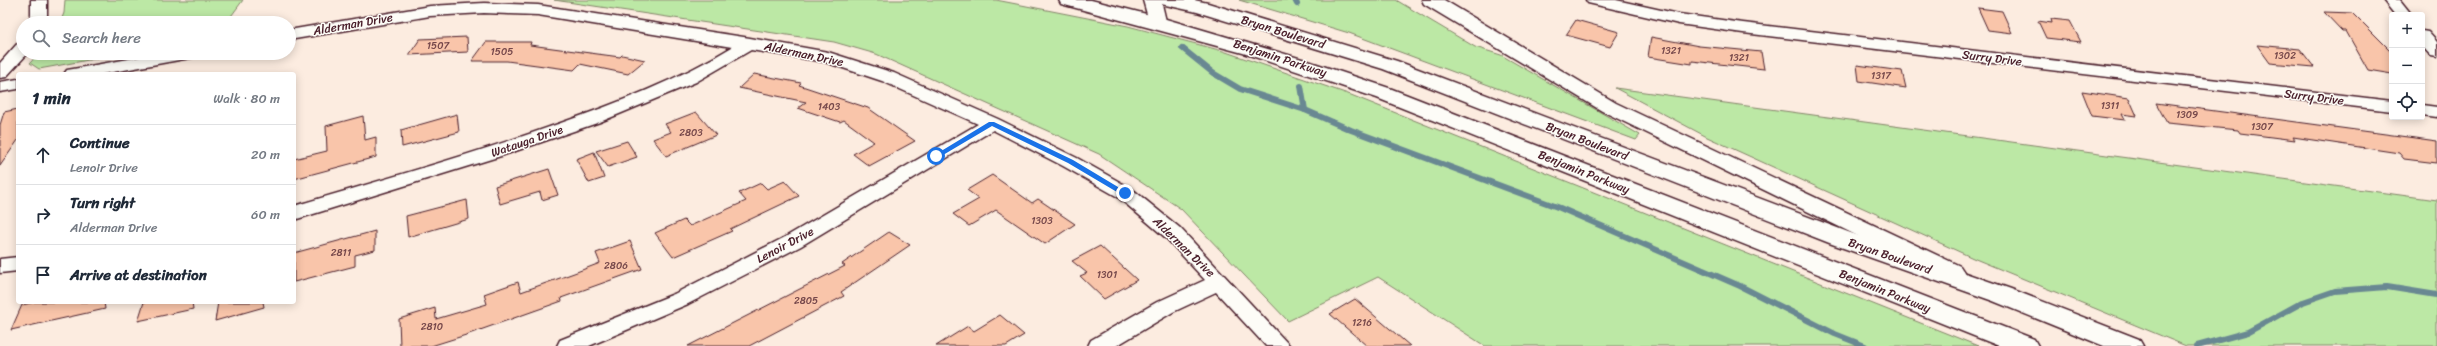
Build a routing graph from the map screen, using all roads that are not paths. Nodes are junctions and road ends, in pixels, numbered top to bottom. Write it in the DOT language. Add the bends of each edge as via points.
graph roads {
  1 [pos="39,0"];
  2 [pos="1068,0"];
  3 [pos="1152,0"];
  4 [pos="1168,0"];
  5 [pos="1431,0"];
  6 [pos="1594,0"];
  7 [pos="2391,0"];
  8 [pos="2401,12"];
  9 [pos="39,16"];
  10 [pos="1157,21"];
  11 [pos="296,34"];
  12 [pos="2425,39"];
  13 [pos="750,43"];
  14 [pos="2437,52"];
  15 [pos="16,56"];
  16 [pos="151,60"];
  17 [pos="84,72"];
  18 [pos="0,73"];
  19 [pos="16,84"];
  20 [pos="0,87"];
  21 [pos="2389,106"];
  22 [pos="2425,110"];
  23 [pos="2437,112"];
  24 [pos="992,123"];
  25 [pos="296,211"];
  26 [pos="16,264"];
  27 [pos="0,266"];
  28 [pos="1220,282"];
  29 [pos="2002,295"];
  30 [pos="568,346"];
  31 [pos="1099,346"];
  32 [pos="1279,346"];
  33 [pos="2025,346"];
  34 [pos="2130,346"];
  1 -- 9 [label="street"];
  2 -- 10 [label="main road"];
  3 -- 10 [label="main road"];
  4 -- 29 [label="main road, Bryan Boulevard" via="1201,7 1390,65 1840,238"];
  5 -- 29 [label="main road" via="1609,107"];
  6 -- 21 [label="street, Surry Drive" via="1679,19 1743,28"];
  7 -- 8 [label="street"];
  10 -- 33 [label="main road, Benjamin Parkway" via="1337,76 1429,110"];
  11 -- 13 [label="street, Alderman Drive" via="430,11 484,8 538,10"];
  12 -- 14 [label="street"];
  13 -- 24 [label="street, Alderman Drive" via="828,57 888,77"];
  13 -- 25 [label="street, Watauga Drive" via="691,77 612,111 515,146"];
  15 -- 18 [label="street"];
  16 -- 17 [label="street"];
  19 -- 20 [label="street"];
  22 -- 23 [label="street"];
  24 -- 28 [label="street, Alderman Drive" via="1125,193 1172,233"];
  24 -- 30 [label="street, Lenoir Drive" via="794,241 681,299"];
  26 -- 27 [label="street"];
  28 -- 31 [label="street" via="1165,307"];
  28 -- 32 [label="street, Alderman Drive"];
  29 -- 34 [label="main road"];
}
